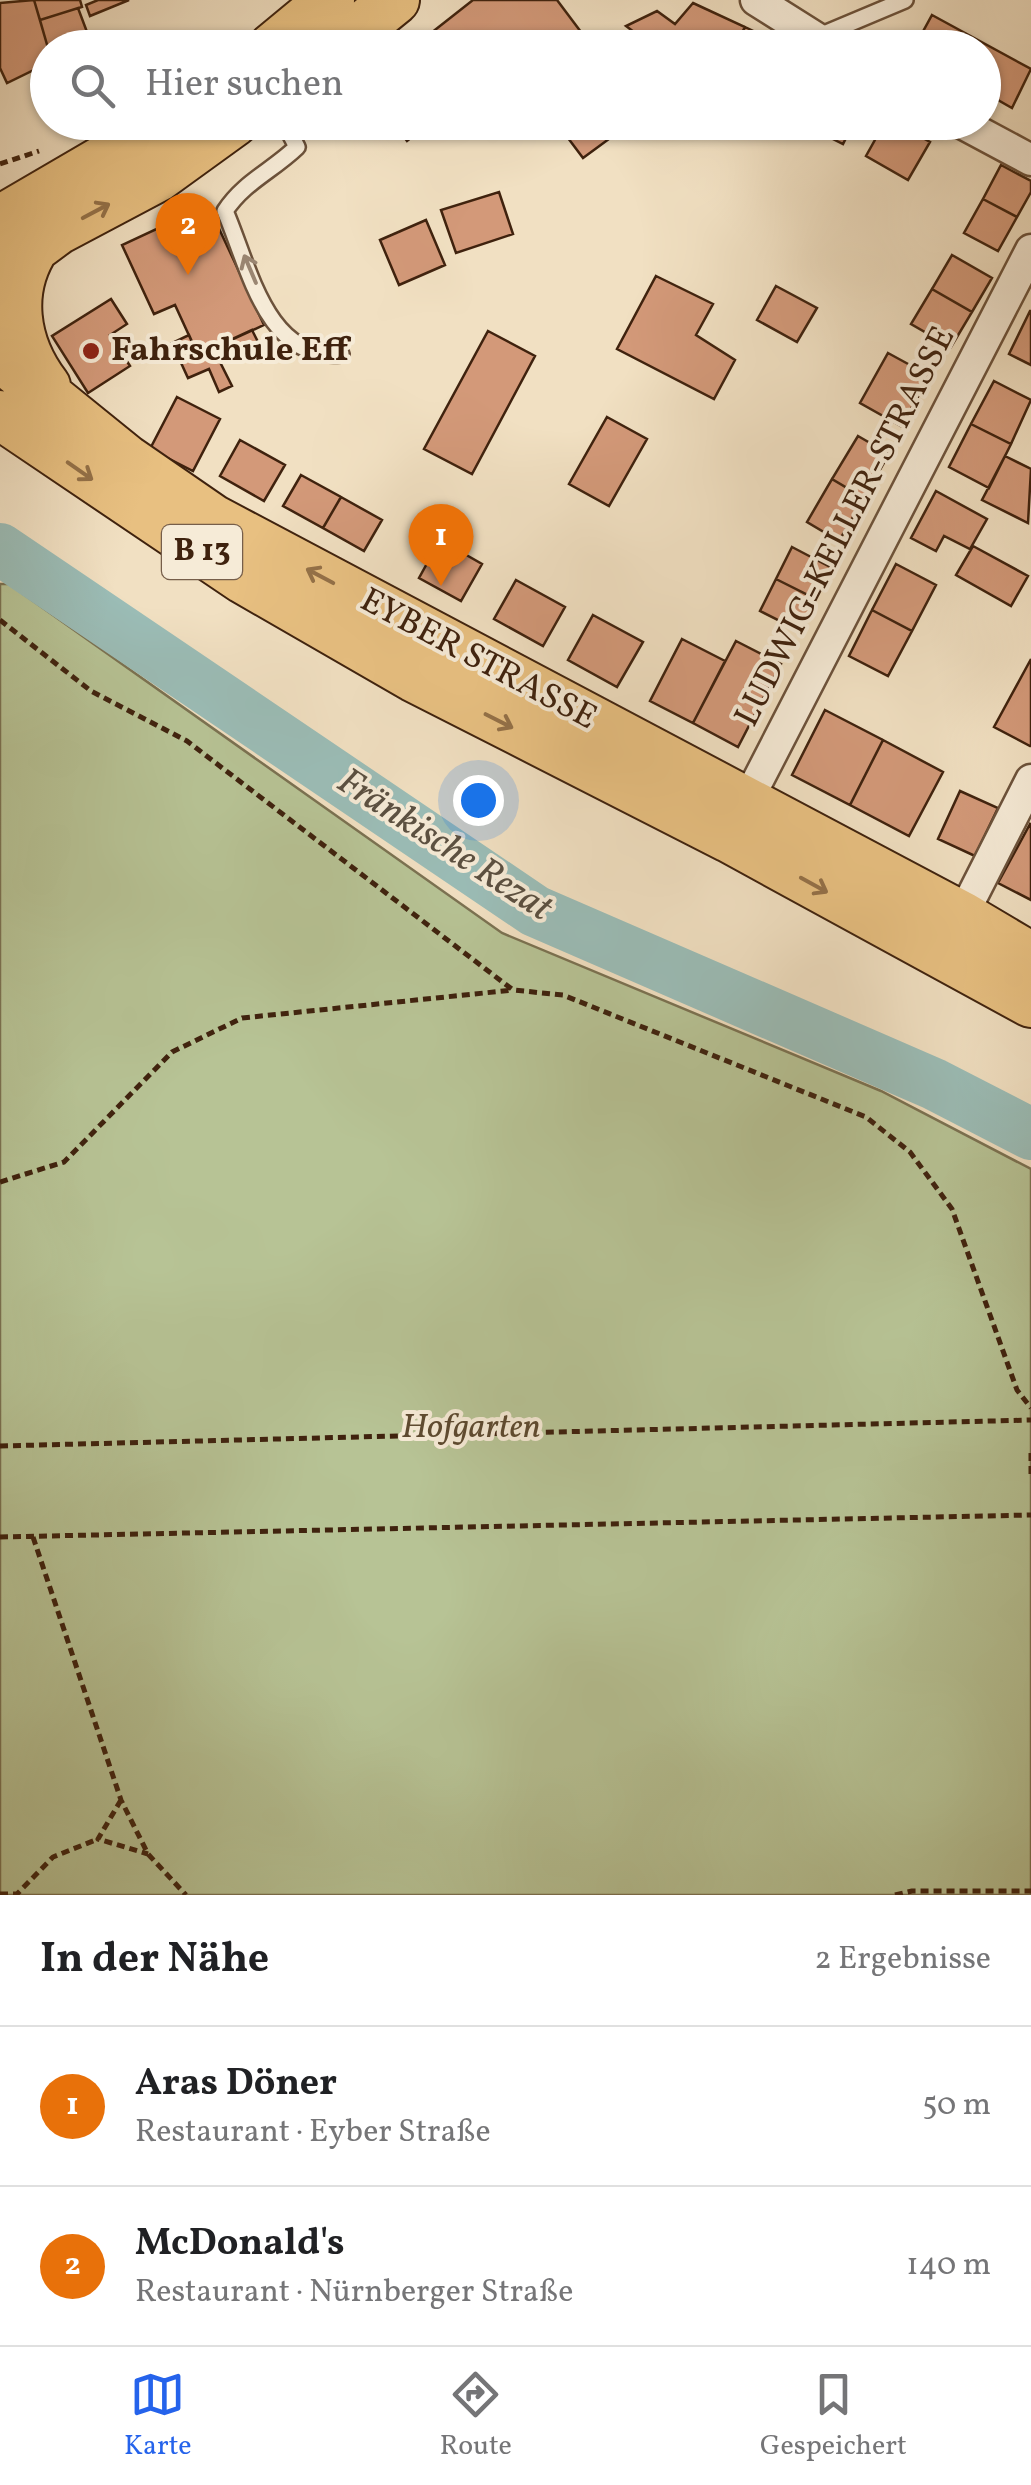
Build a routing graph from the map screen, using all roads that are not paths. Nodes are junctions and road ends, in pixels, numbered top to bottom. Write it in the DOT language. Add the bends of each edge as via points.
graph roads {
  1 [pos="330,0"];
  2 [pos="395,0"];
  3 [pos="756,0"];
  4 [pos="905,0"];
  5 [pos="294,30"];
  6 [pos="358,30"];
  7 [pos="803,30"];
  8 [pos="848,30"];
  9 [pos="136,140"];
  10 [pos="209,140"];
  11 [pos="293,140"];
  12 [pos="994,140"];
  13 [pos="1031,160"];
  14 [pos="72,176"];
  15 [pos="0,189"];
  16 [pos="12,246"];
  17 [pos="1031,250"];
  18 [pos="342,354"];
  19 [pos="0,357"];
  20 [pos="62,409"];
  21 [pos="0,415"];
  22 [pos="1031,780"];
  23 [pos="738,820"];
  24 [pos="962,916"];
  25 [pos="1031,958"];
  26 [pos="1031,1003"];
  1 -- 5 [label="main road"];
  2 -- 6 [label="main road"];
  3 -- 7 [label="street"];
  4 -- 8 [label="lane"];
  9 -- 14 [label="main road"];
  16 -- 10 [label="main road, one-way" via="158,177"];
  18 -- 11 [label="lane, one-way" via="321,356 274,326 225,211 241,186 296,147"];
  12 -- 13 [label="street"];
  14 -- 15 [label="main road" via="26,179"];
  14 -- 16 [label="main road"];
  16 -- 20 [label="main road, B 13" via="20,273 17,316 29,358"];
  17 -- 23 [label="street, LUDWIG-KELLER-STRASSE"];
  19 -- 20 [label="main road, EYBER STRASSE / B 13"];
  23 -- 20 [label="main road, EYBER STRASSE / B 13, one-way" via="213,518"];
  21 -- 23 [label="main road, EYBER STRASSE / B 13, one-way" via="114,495 412,677"];
  22 -- 24 [label="street"];
  23 -- 24 [label="main road, EYBER STRASSE / B 13"];
  23 -- 26 [label="main road, EYBER STRASSE / B 13, one-way"];
  24 -- 25 [label="main road, EYBER STRASSE / B 13"];
}
